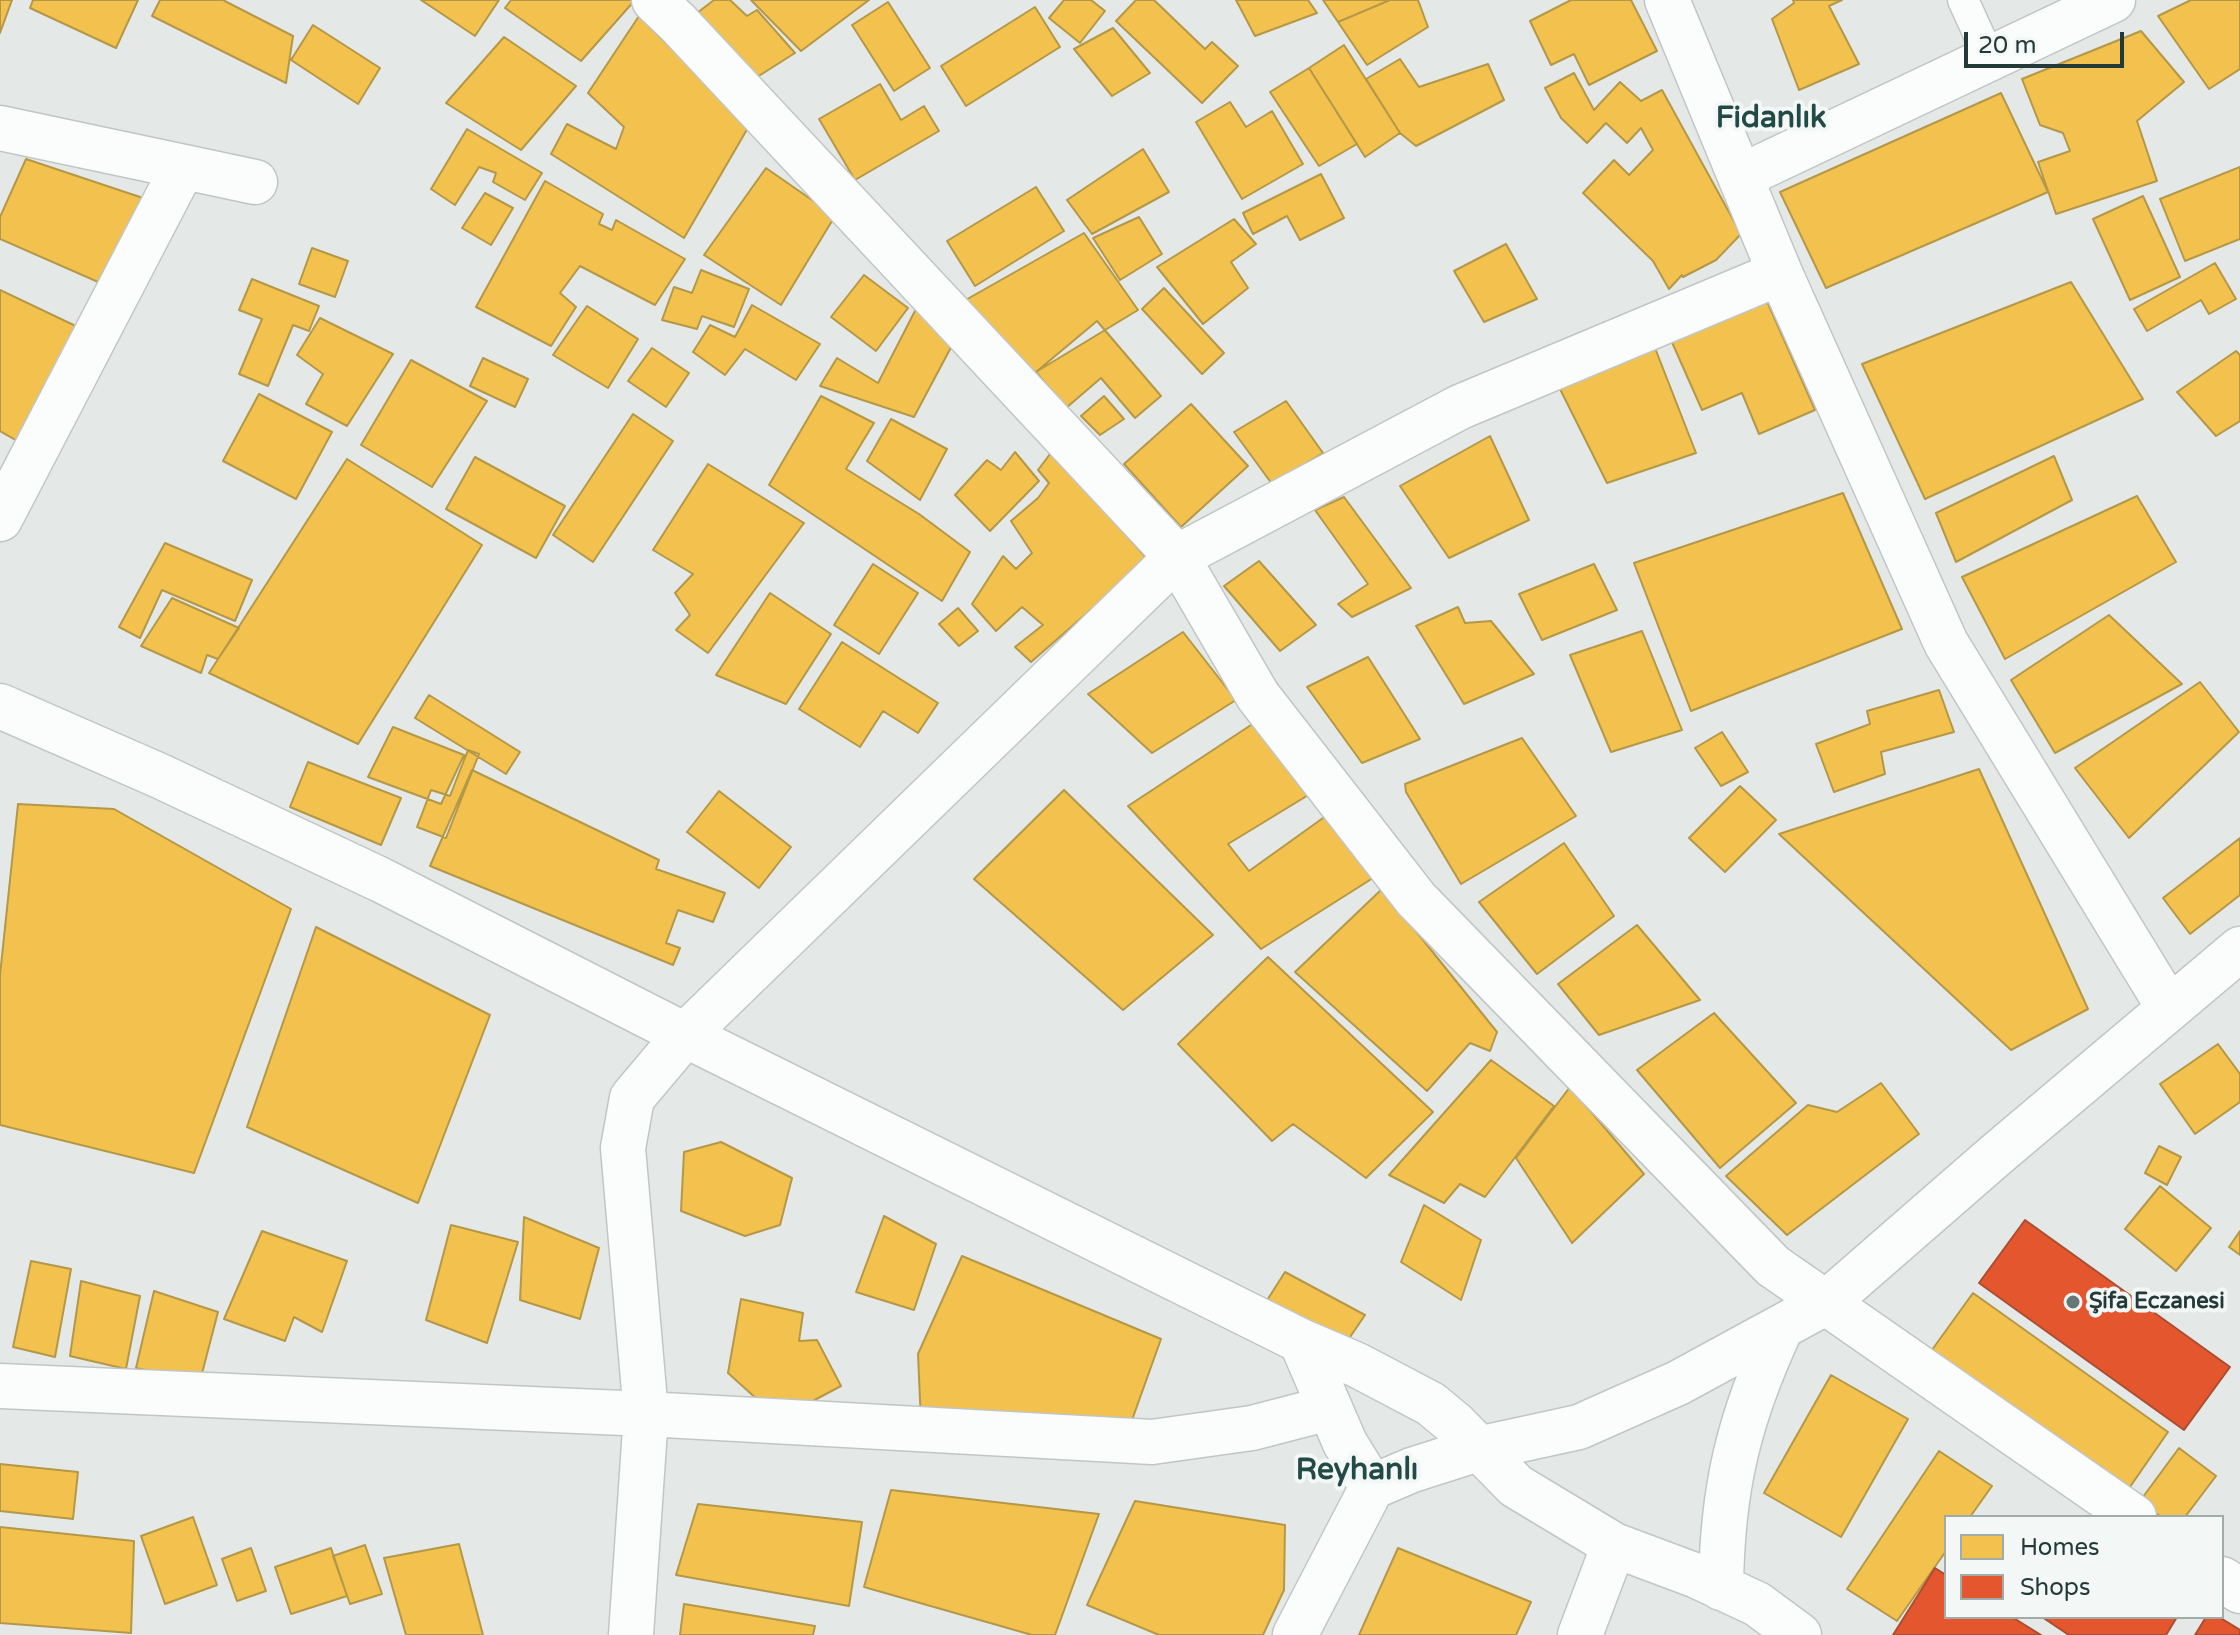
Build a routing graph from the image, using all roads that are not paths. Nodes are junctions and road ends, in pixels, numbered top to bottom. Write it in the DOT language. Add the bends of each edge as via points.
graph roads {
  1 [pos="1667,0"];
  2 [pos="1963,0"];
  3 [pos="2113,0"];
  4 [pos="678,8"];
  5 [pos="1990,59"];
  6 [pos="0,128"];
  7 [pos="183,167"];
  8 [pos="1740,177"];
  9 [pos="255,182"];
  10 [pos="1780,273"];
  11 [pos="0,519"];
  12 [pos="1177,557"];
  13 [pos="0,706"];
  14 [pos="2234,965"];
  15 [pos="2169,1008"];
  16 [pos="685,1035"];
  17 [pos="1827,1302"];
  18 [pos="1781,1328"];
  19 [pos="1301,1341"];
  20 [pos="0,1386"];
  21 [pos="1329,1408"];
  22 [pos="646,1414"];
  23 [pos="1478,1449"];
  24 [pos="1372,1487"];
  25 [pos="2131,1515"];
  26 [pos="1614,1545"];
  27 [pos="1721,1588"];
  28 [pos="631,1635"];
  29 [pos="1295,1635"];
  30 [pos="1580,1635"];
  31 [pos="1799,1635"];
  1 -- 8 [label="street"];
  2 -- 5 [label="lane"];
  3 -- 5 [label="street"];
  4 -- 12 [label="street"];
  5 -- 8 [label="street"];
  6 -- 7 [label="street"];
  7 -- 9 [label="street"];
  7 -- 11 [label="street"];
  8 -- 10 [label="street"];
  10 -- 12 [label="street" via="1460,407"];
  10 -- 15 [label="street" via="1946,643"];
  12 -- 16 [label="street"];
  12 -- 17 [label="street" via="1258,696 1416,899 1773,1266"];
  13 -- 16 [label="street" via="381,880"];
  14 -- 15 [label="street"];
  15 -- 17 [label="street"];
  16 -- 19 [label="street"];
  16 -- 22 [label="street" via="632,1098 623,1148"];
  17 -- 18 [label="street"];
  17 -- 25 [label="street"];
  18 -- 23 [label="street" via="1678,1383 1579,1427"];
  18 -- 27 [label="street" via="1739,1434 1722,1536"];
  19 -- 21 [label="street"];
  19 -- 23 [label="street" via="1431,1404"];
  20 -- 22 [label="street"];
  21 -- 22 [label="street" via="1252,1428 1152,1442"];
  21 -- 24 [label="street"];
  22 -- 28 [label="street"];
  23 -- 24 [label="street"];
  23 -- 26 [label="street" via="1516,1486"];
  24 -- 29 [label="street"];
  26 -- 27 [label="street"];
  26 -- 30 [label="street"];
  27 -- 31 [label="street" via="1757,1604"];
}
